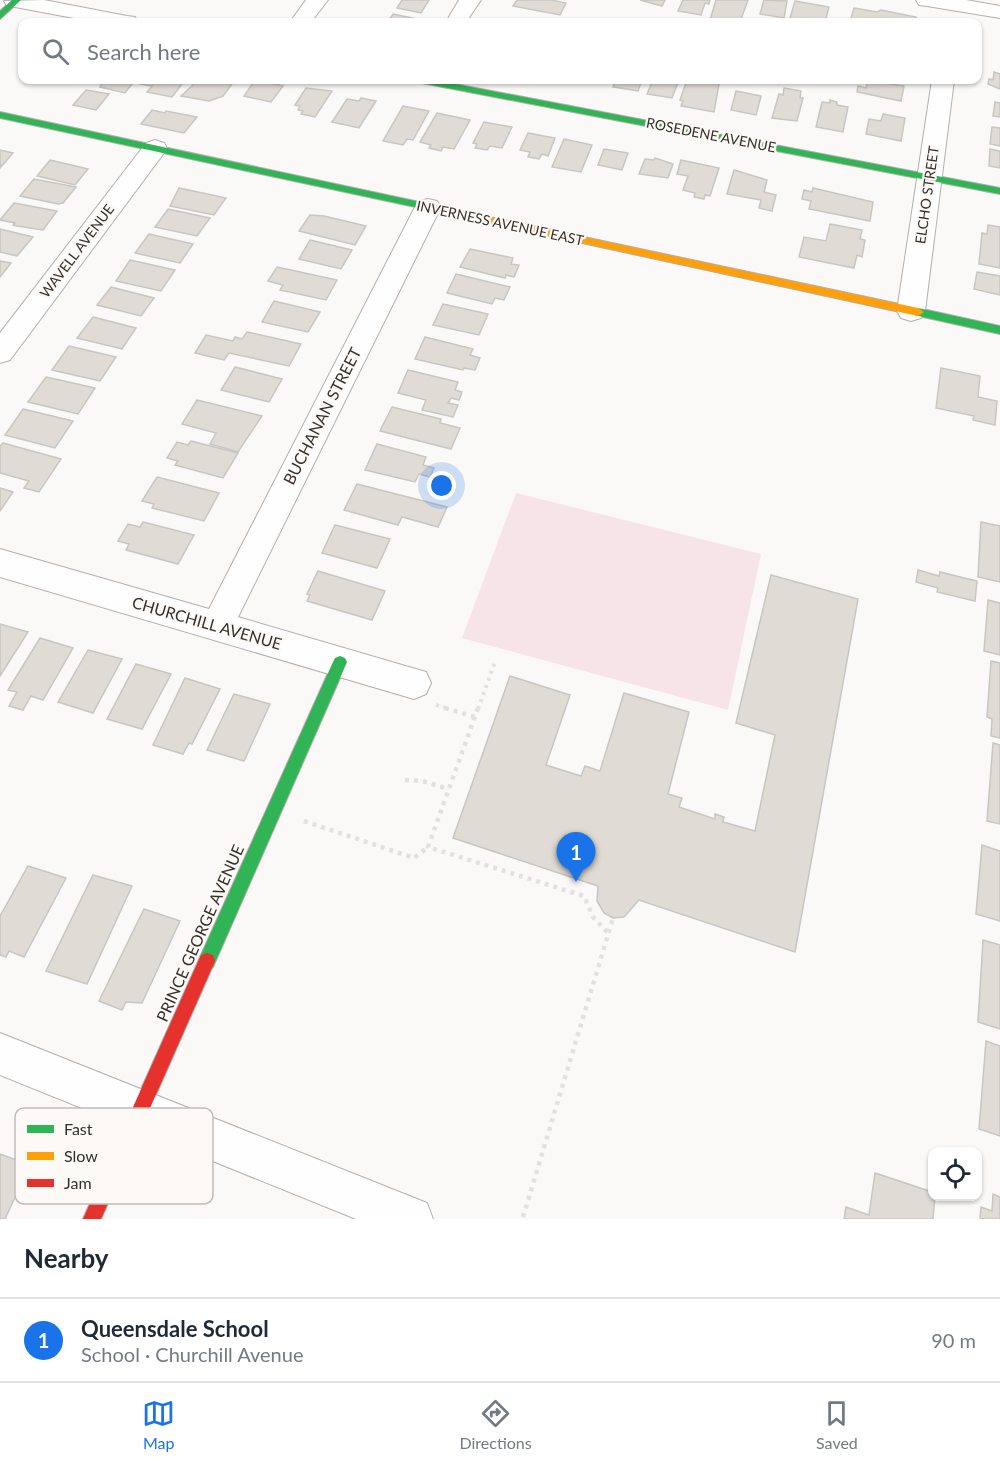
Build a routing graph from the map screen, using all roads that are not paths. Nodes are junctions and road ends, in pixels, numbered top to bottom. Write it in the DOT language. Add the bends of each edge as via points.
graph roads {
  1 [pos="317,0"];
  2 [pos="470,0"];
  3 [pos="927,0"];
  4 [pos="12,4"];
  5 [pos="1000,12"];
  6 [pos="952,13"];
  7 [pos="101,18"];
  8 [pos="303,18"];
  9 [pos="459,18"];
  10 [pos="443,84"];
  11 [pos="942,84"];
  12 [pos="0,116"];
  13 [pos="155,148"];
  14 [pos="930,177"];
  15 [pos="1000,191"];
  16 [pos="429,207"];
  17 [pos="911,311"];
  18 [pos="1000,330"];
  19 [pos="0,353"];
  20 [pos="0,563"];
  21 [pos="217,626"];
  22 [pos="340,662"];
  23 [pos="420,692"];
  24 [pos="0,1054"];
  25 [pos="136,1108"];
  26 [pos="139,1108"];
  27 [pos="213,1139"];
  28 [pos="98,1204"];
  29 [pos="92,1219"];
  30 [pos="411,1219"];
  1 -- 8 [label="street"];
  2 -- 9 [label="street"];
  3 -- 6 [label="street"];
  4 -- 7 [label="street"];
  5 -- 6 [label="street"];
  10 -- 14 [label="street, ROSEDENE AVENUE"];
  11 -- 14 [label="street, ELCHO STREET"];
  12 -- 13 [label="street, INVERNESS AVENUE EAST"];
  13 -- 16 [label="street, INVERNESS AVENUE EAST"];
  13 -- 19 [label="street, WAVELL AVENUE"];
  14 -- 15 [label="street, ROSEDENE AVENUE"];
  14 -- 17 [label="street, ELCHO STREET"];
  16 -- 17 [label="street, INVERNESS AVENUE EAST"];
  16 -- 21 [label="street, BUCHANAN STREET"];
  17 -- 18 [label="street, INVERNESS AVENUE EAST"];
  20 -- 21 [label="street, CHURCHILL AVENUE"];
  21 -- 22 [label="street, CHURCHILL AVENUE"];
  22 -- 23 [label="street, CHURCHILL AVENUE"];
  22 -- 26 [label="street, PRINCE GEORGE AVENUE"];
  24 -- 25 [label="street"];
  27 -- 30 [label="street"];
  28 -- 29 [label="street, PRINCE GEORGE AVENUE"];
}
